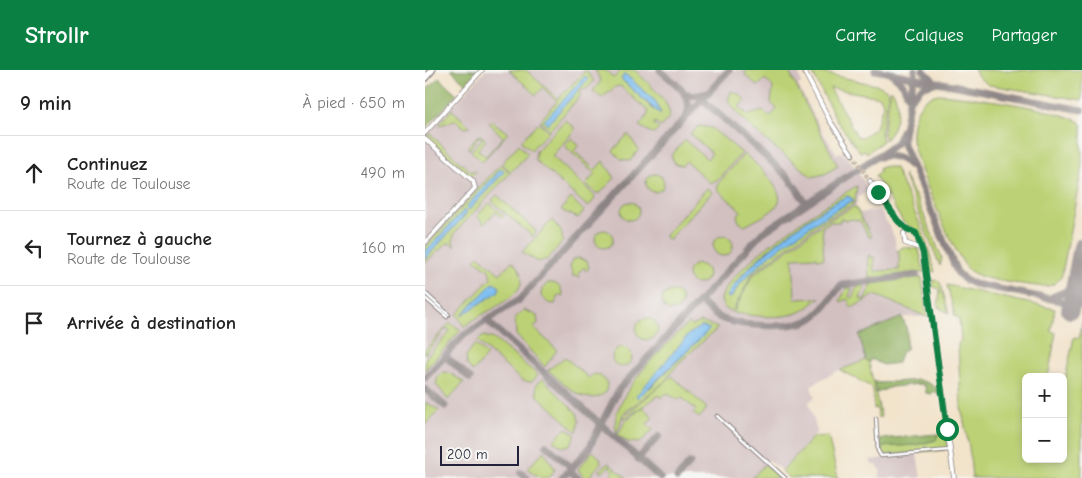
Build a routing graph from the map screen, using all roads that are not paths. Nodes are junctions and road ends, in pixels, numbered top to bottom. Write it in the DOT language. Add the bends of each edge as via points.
graph roads {
  1 [pos="432,70"];
  2 [pos="482,70"];
  3 [pos="805,73"];
  4 [pos="425,78"];
  5 [pos="425,133"];
  6 [pos="425,139"];
  7 [pos="851,154"];
  8 [pos="870,181"];
  9 [pos="898,221"];
  10 [pos="909,230"];
  11 [pos="904,233"];
  12 [pos="918,240"];
  13 [pos="425,243"];
  14 [pos="913,245"];
  15 [pos="922,250"];
  16 [pos="425,293"];
  17 [pos="425,298"];
  18 [pos="441,310"];
  19 [pos="448,316"];
  20 [pos="717,416"];
  21 [pos="876,418"];
  22 [pos="950,450"];
  23 [pos="785,478"];
  24 [pos="954,478"];
  1 -- 4 [label="highway"];
  2 -- 5 [label="main road"];
  3 -- 7 [label="main road" via="835,131"];
  6 -- 13 [label="main road" via="473,181 475,188"];
  8 -- 9 [label="main road"];
  9 -- 10 [label="main road"];
  9 -- 11 [label="main road"];
  10 -- 11 [label="main road"];
  10 -- 12 [label="main road" via="916,233"];
  11 -- 14 [label="main road" via="905,243"];
  12 -- 14 [label="main road"];
  12 -- 15 [label="main road"];
  14 -- 15 [label="main road"];
  15 -- 22 [label="main road"];
  16 -- 18 [label="street"];
  17 -- 18 [label="street"];
  18 -- 19 [label="street"];
  20 -- 23 [label="street"];
  21 -- 22 [label="street" via="881,456"];
  22 -- 24 [label="main road"];
}
